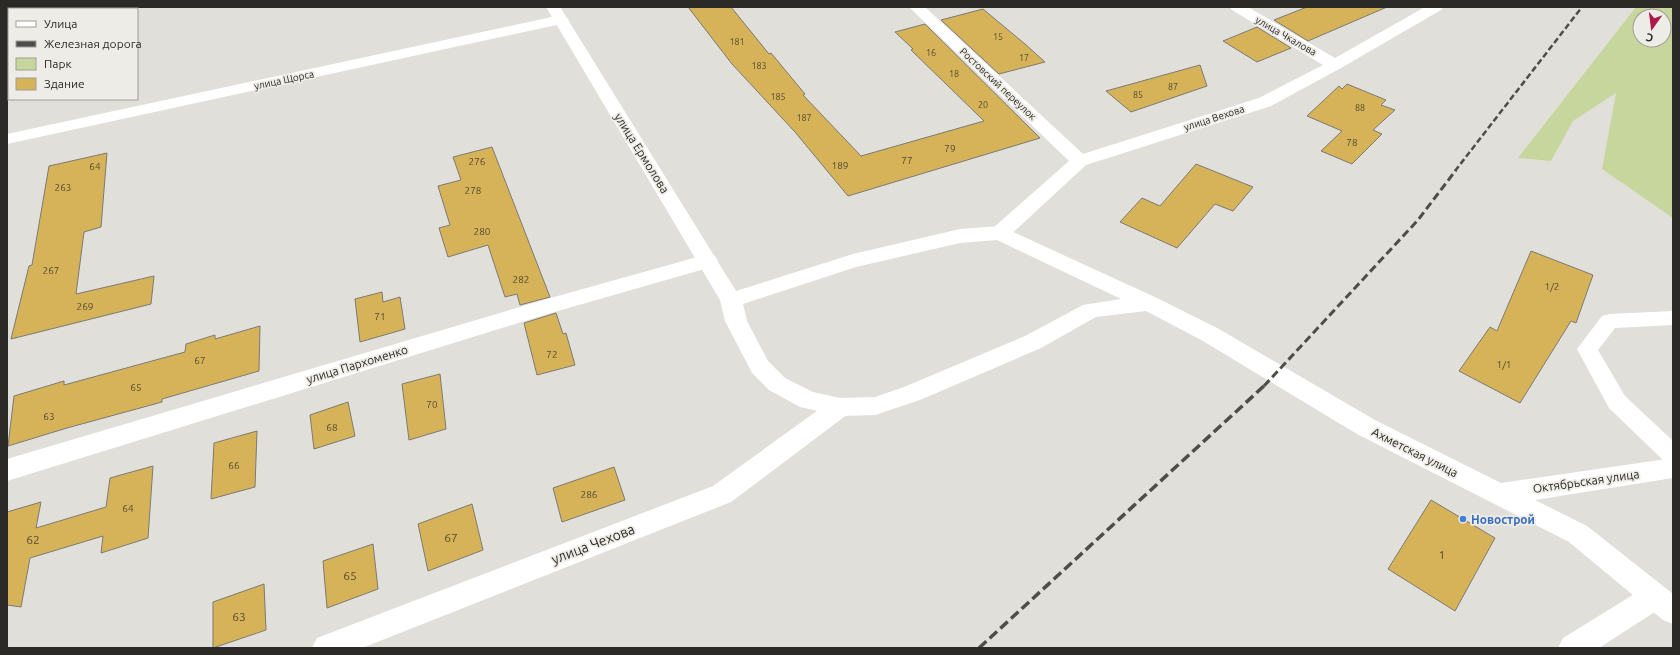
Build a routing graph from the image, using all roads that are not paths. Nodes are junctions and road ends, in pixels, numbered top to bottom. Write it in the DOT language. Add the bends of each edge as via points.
graph roads {
  1 [pos="916,7"];
  2 [pos="1237,7"];
  3 [pos="1436,7"];
  4 [pos="559,11"];
  5 [pos="1335,65"];
  6 [pos="7,139"];
  7 [pos="1080,161"];
  8 [pos="1000,233"];
  9 [pos="708,261"];
  10 [pos="731,300"];
  11 [pos="1149,303"];
  12 [pos="1673,318"];
  13 [pos="840,407"];
  14 [pos="1673,455"];
  15 [pos="1673,468"];
  16 [pos="7,470"];
  17 [pos="1498,494"];
  18 [pos="1664,604"];
  19 [pos="327,648"];
  20 [pos="1573,648"];
  1 -- 7 [label="street, Ростовский переулок"];
  2 -- 5 [label="street, улица Чкалова"];
  3 -- 5 [label="street, улица Вехова"];
  4 -- 6 [label="street, улица Щорса"];
  4 -- 9 [label="street, улица Ермолова"];
  5 -- 7 [label="street, улица Вехова" via="1265,102"];
  7 -- 8 [label="street, улица Вехова"];
  8 -- 10 [label="street" via="960,236 853,261"];
  8 -- 11 [label="street, Ахметская улица"];
  9 -- 10 [label="street, улица Ермолова"];
  9 -- 16 [label="street, улица Пархоменко" via="540,309"];
  10 -- 13 [label="street, улица Ермолова" via="736,321 760,367 777,384 808,400"];
  11 -- 13 [label="street, улица Ермолова" via="1091,310 1033,342 912,394 875,406"];
  11 -- 17 [label="street, Ахметская улица" via="1211,335 1366,427"];
  12 -- 14 [label="lane" via="1608,321 1587,348 1618,402"];
  13 -- 19 [label="street, улица Чехова" via="722,494"];
  15 -- 17 [label="street, Октябрьская улица"];
  17 -- 18 [label="street, Ахметская улица" via="1578,534"];
  18 -- 20 [label="street"];
}
